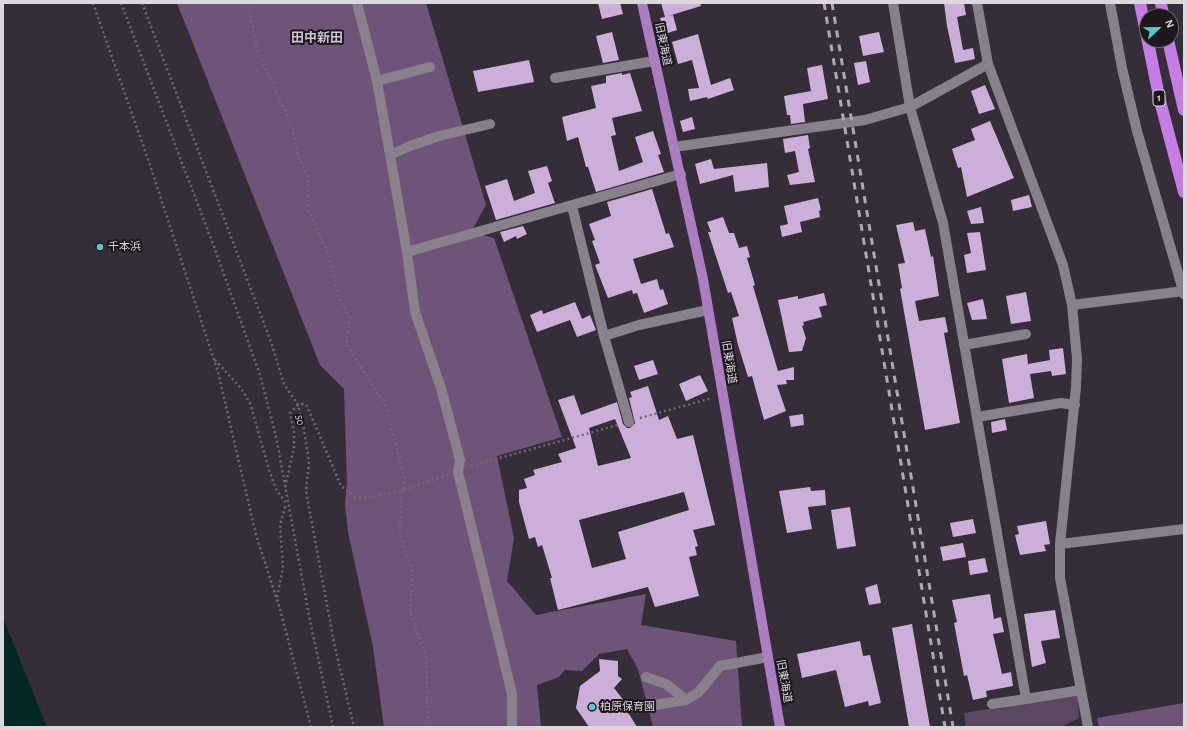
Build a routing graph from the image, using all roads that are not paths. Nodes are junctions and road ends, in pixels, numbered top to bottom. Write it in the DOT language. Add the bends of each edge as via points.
graph roads {
  1 [pos="357,3"];
  2 [pos="642,3"];
  3 [pos="893,3"];
  4 [pos="977,3"];
  5 [pos="1110,3"];
  6 [pos="1140,3"];
  7 [pos="1170,48"];
  8 [pos="654,61"];
  9 [pos="988,64"];
  10 [pos="430,67"];
  11 [pos="555,78"];
  12 [pos="377,81"];
  13 [pos="910,107"];
  14 [pos="1184,110"];
  15 [pos="490,124"];
  16 [pos="674,147"];
  17 [pos="390,155"];
  18 [pos="681,174"];
  19 [pos="1184,192"];
  20 [pos="572,206"];
  21 [pos="407,252"];
  22 [pos="1184,292"];
  23 [pos="1072,304"];
  24 [pos="708,310"];
  25 [pos="1026,334"];
  26 [pos="604,336"];
  27 [pos="964,345"];
  28 [pos="1074,405"];
  29 [pos="977,417"];
  30 [pos="629,422"];
  31 [pos="1184,529"];
  32 [pos="1060,544"];
  33 [pos="768,657"];
  34 [pos="646,677"];
  35 [pos="1081,690"];
  36 [pos="1026,699"];
  37 [pos="686,700"];
  38 [pos="992,704"];
  39 [pos="648,706"];
  40 [pos="512,727"];
  41 [pos="780,727"];
  42 [pos="1088,727"];
  1 -- 12 [label="street"];
  2 -- 8 [label="main road, 旧東海道"];
  3 -- 13 [label="street"];
  4 -- 9 [label="street"];
  5 -- 22 [label="street" via="1137,131"];
  6 -- 19 [label="highway, 1" via="1160,101"];
  7 -- 14 [label="highway, 1"];
  8 -- 11 [label="street"];
  8 -- 16 [label="main road, 旧東海道"];
  9 -- 13 [label="street"];
  9 -- 23 [label="street" via="1063,265"];
  10 -- 12 [label="street"];
  12 -- 17 [label="street"];
  13 -- 16 [label="street" via="865,120"];
  13 -- 27 [label="street" via="942,222"];
  15 -- 17 [label="street" via="439,136"];
  16 -- 18 [label="main road, 旧東海道"];
  17 -- 21 [label="street"];
  18 -- 20 [label="street"];
  18 -- 24 [label="main road, 旧東海道"];
  20 -- 21 [label="street"];
  20 -- 26 [label="street"];
  21 -- 40 [label="street" via="415,312 460,460 458,472 512,694"];
  22 -- 23 [label="street"];
  23 -- 28 [label="street" via="1077,359"];
  24 -- 26 [label="street" via="639,325"];
  24 -- 33 [label="main road, 旧東海道"];
  25 -- 27 [label="street"];
  26 -- 30 [label="street"];
  27 -- 29 [label="street"];
  28 -- 29 [label="street" via="1061,403"];
  28 -- 32 [label="street"];
  29 -- 36 [label="street"];
  31 -- 32 [label="street"];
  32 -- 35 [label="street" via="1060,578"];
  33 -- 37 [label="street" via="720,666 699,692"];
  33 -- 41 [label="main road, 旧東海道"];
  34 -- 37 [label="street" via="666,684"];
  35 -- 36 [label="street"];
  35 -- 42 [label="street"];
  36 -- 38 [label="street"];
  37 -- 39 [label="street"];
}
